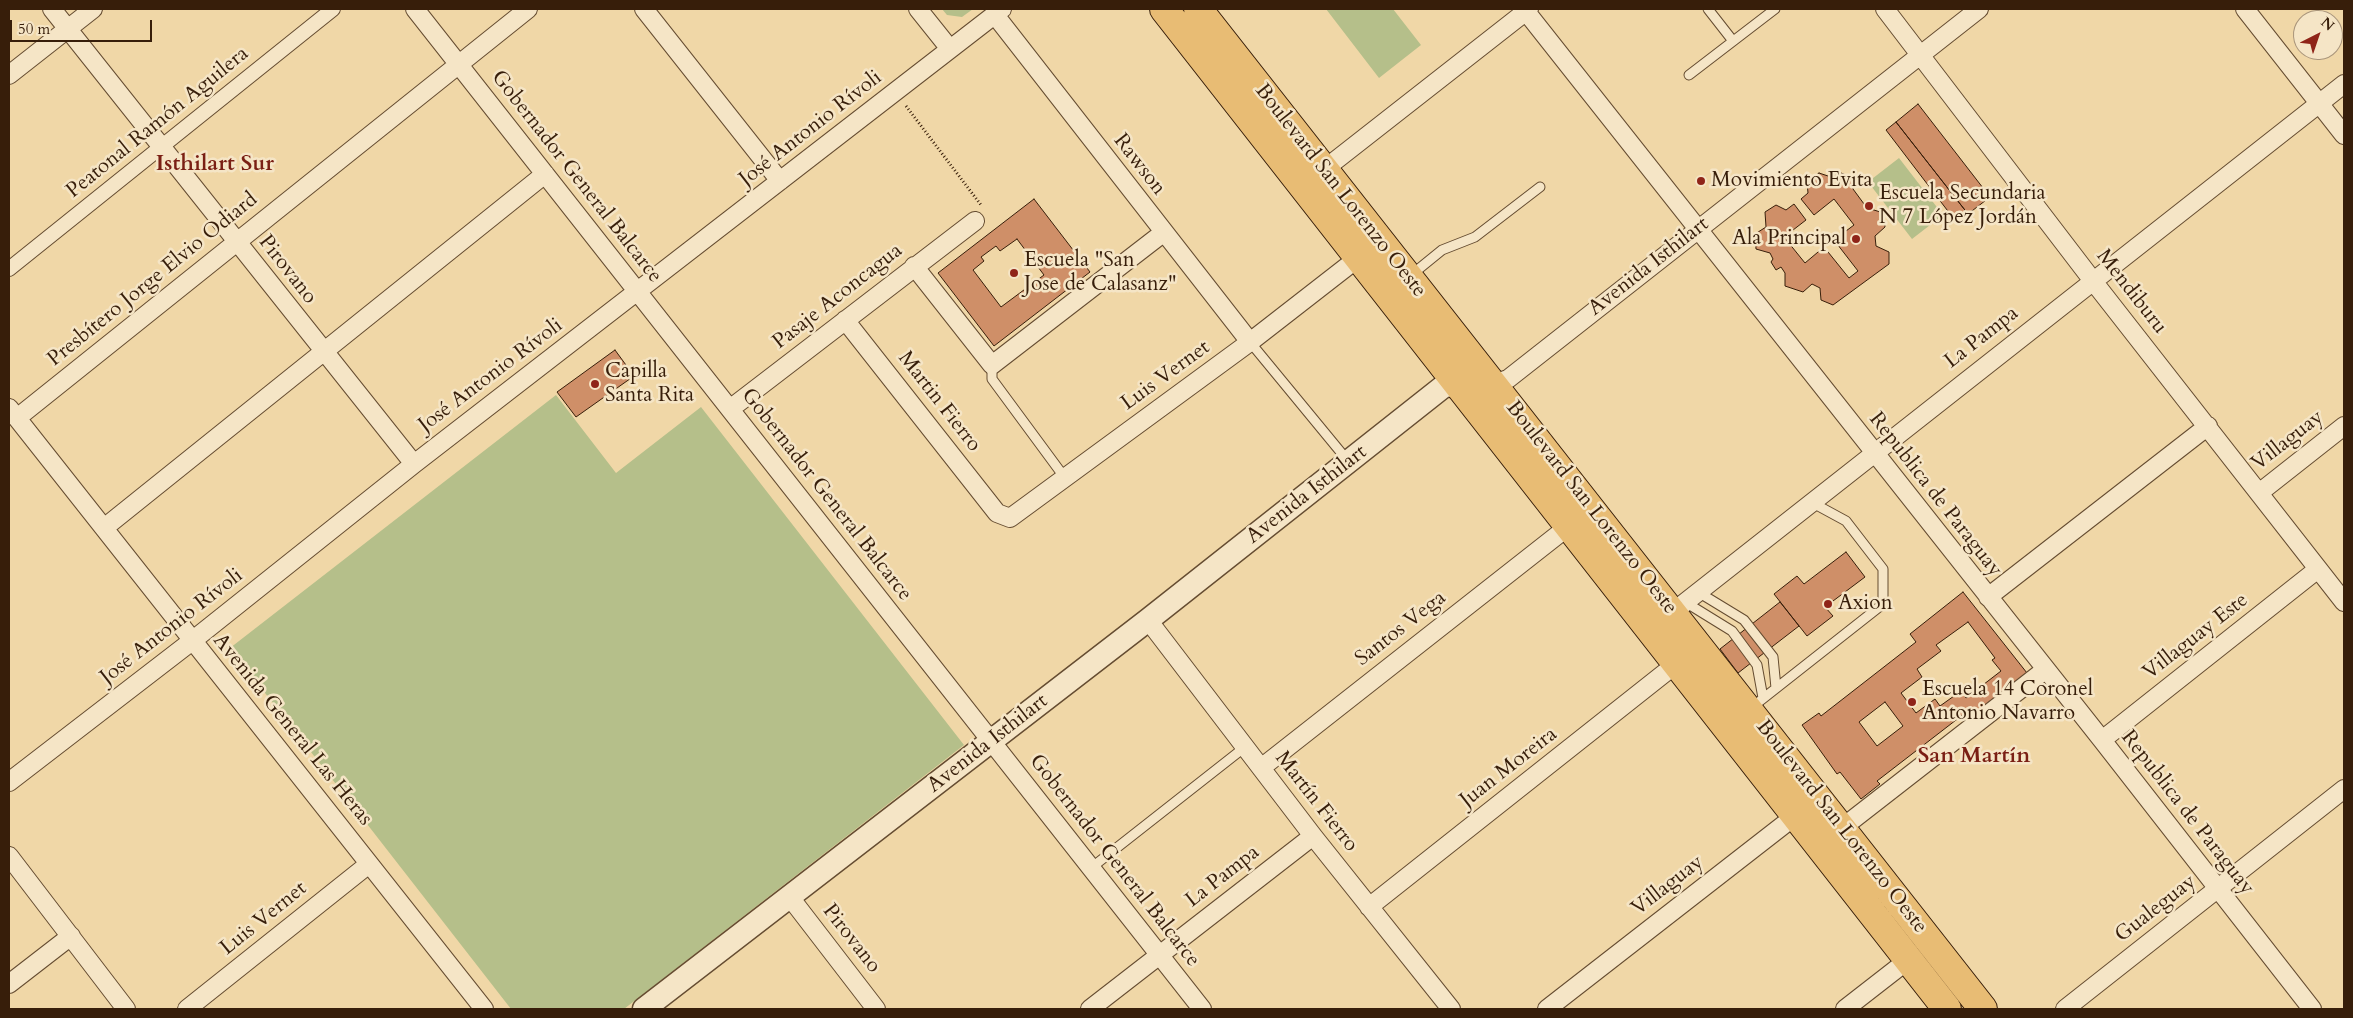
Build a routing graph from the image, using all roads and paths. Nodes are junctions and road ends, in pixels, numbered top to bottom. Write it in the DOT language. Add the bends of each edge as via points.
graph roads {
  1 [pos="52,9"];
  2 [pos="93,9"];
  3 [pos="333,9"];
  4 [pos="415,9"];
  5 [pos="528,9"];
  6 [pos="644,9"];
  7 [pos="918,9"];
  8 [pos="1164,9"];
  9 [pos="1198,9"];
  10 [pos="1708,9"];
  11 [pos="1775,9"];
  12 [pos="1885,9"];
  13 [pos="1980,9"];
  14 [pos="2245,9"];
  15 [pos="1526,10"];
  16 [pos="999,12"];
  17 [pos="68,29"];
  18 [pos="1734,41"];
  19 [pos="950,50"];
  20 [pos="1921,54"];
  21 [pos="458,64"];
  22 [pos="9,75"];
  23 [pos="1690,75"];
  24 [pos="2344,84"];
  25 [pos="895,91"];
  26 [pos="2320,103"];
  27 [pos="2344,134"];
  28 [pos="160,147"];
  29 [pos="1324,170"];
  30 [pos="545,174"];
  31 [pos="780,181"];
  32 [pos="1302,187"];
  33 [pos="1540,187"];
  34 [pos="975,221"];
  35 [pos="1697,229"];
  36 [pos="1163,233"];
  37 [pos="237,242"];
  38 [pos="1358,258"];
  39 [pos="914,266"];
  40 [pos="9,269"];
  41 [pos="1408,278"];
  42 [pos="2093,280"];
  43 [pos="638,293"];
  44 [pos="845,320"];
  45 [pos="1250,342"];
  46 [pos="324,352"];
  47 [pos="992,365"];
  48 [pos="1457,384"];
  49 [pos="1493,384"];
  50 [pos="730,409"];
  51 [pos="13,413"];
  52 [pos="2208,426"];
  53 [pos="2344,426"];
  54 [pos="1873,453"];
  55 [pos="1349,461"];
  56 [pos="414,464"];
  57 [pos="1065,478"];
  58 [pos="2259,493"];
  59 [pos="1811,502"];
  60 [pos="997,513"];
  61 [pos="1569,526"];
  62 [pos="104,528"];
  63 [pos="2318,569"];
  64 [pos="1988,597"];
  65 [pos="1685,602"];
  66 [pos="2344,602"];
  67 [pos="1148,620"];
  68 [pos="1650,630"];
  69 [pos="192,641"];
  70 [pos="1676,664"];
  71 [pos="2045,670"];
  72 [pos="1776,688"];
  73 [pos="1756,704"];
  74 [pos="2102,740"];
  75 [pos="991,742"];
  76 [pos="1245,748"];
  77 [pos="1261,768"];
  78 [pos="9,782"];
  79 [pos="2344,789"];
  80 [pos="1818,798"];
  81 [pos="1795,816"];
  82 [pos="1842,828"];
  83 [pos="1313,836"];
  84 [pos="9,856"];
  85 [pos="370,864"];
  86 [pos="1091,868"];
  87 [pos="2218,889"];
  88 [pos="789,896"];
  89 [pos="1369,907"];
  90 [pos="71,936"];
  91 [pos="1160,954"];
  92 [pos="1908,960"];
  93 [pos="9,984"];
  94 [pos="126,1009"];
  95 [pos="187,1009"];
  96 [pos="484,1009"];
  97 [pos="644,1009"];
  98 [pos="876,1009"];
  99 [pos="1090,1009"];
  100 [pos="1202,1009"];
  101 [pos="1451,1009"];
  102 [pos="1547,1009"];
  103 [pos="1845,1009"];
  104 [pos="1946,1009"];
  105 [pos="1983,1009"];
  106 [pos="2065,1009"];
  107 [pos="2312,1009"];
  1 -- 17 [label="street, Pirovano"];
  2 -- 17 [label="street"];
  3 -- 28 [label="street, Peatonal Ramón Aguilera"];
  4 -- 21 [label="street, Gobernador General Balcarce"];
  5 -- 21 [label="street, Presbítero Jorge Elvio Odiard"];
  6 -- 31 [label="street"];
  7 -- 19 [label="street"];
  8 -- 32 [label="main road, Boulevard San Lorenzo Oeste"];
  9 -- 29 [label="main road, Boulevard San Lorenzo Oeste"];
  10 -- 18 [label="lane"];
  11 -- 18 [label="lane"];
  12 -- 20 [label="street, Mendiburu"];
  13 -- 20 [label="street, Avenida Isthilart"];
  14 -- 26 [label="street"];
  15 -- 29 [label="street"];
  15 -- 35 [label="street, Republica de Paraguay"];
  16 -- 19 [label="street, José Antonio Rívoli"];
  16 -- 36 [label="street, Rawson"];
  17 -- 22 [label="street"];
  17 -- 28 [label="street, Pirovano"];
  18 -- 23 [label="lane"];
  19 -- 25 [label="street, José Antonio Rívoli"];
  20 -- 35 [label="street, Avenida Isthilart"];
  20 -- 42 [label="street, Mendiburu"];
  21 -- 30 [label="street, Gobernador General Balcarce"];
  21 -- 37 [label="street, Presbítero Jorge Elvio Odiard"];
  24 -- 26 [label="street, La Pampa"];
  25 -- 31 [label="street, José Antonio Rívoli"];
  25 -- 34 [label="path" via="986,212"];
  26 -- 27 [label="street"];
  26 -- 42 [label="street, La Pampa"];
  28 -- 37 [label="street, Pirovano"];
  28 -- 40 [label="street, Peatonal Ramón Aguilera"];
  29 -- 32 [label="street"];
  29 -- 41 [label="main road, Boulevard San Lorenzo Oeste"];
  30 -- 43 [label="street, Gobernador General Balcarce"];
  30 -- 46 [label="street"];
  31 -- 43 [label="street, José Antonio Rívoli"];
  32 -- 38 [label="main road, Boulevard San Lorenzo Oeste"];
  33 -- 41 [label="lane" via="1474,237 1442,250"];
  34 -- 39 [label="street, Pasaje Aconcagua"];
  35 -- 49 [label="street, Avenida Isthilart" via="1508,379"];
  35 -- 54 [label="street, Republica de Paraguay"];
  36 -- 45 [label="street, Rawson"];
  36 -- 47 [label="street"];
  37 -- 46 [label="street, Pirovano"];
  37 -- 51 [label="street, Presbítero Jorge Elvio Odiard"];
  38 -- 45 [label="street, Luis Vernet"];
  38 -- 48 [label="main road, Boulevard San Lorenzo Oeste"];
  39 -- 44 [label="street, Pasaje Aconcagua"];
  39 -- 47 [label="street"];
  41 -- 49 [label="main road, Boulevard San Lorenzo Oeste"];
  42 -- 52 [label="street, Mendiburu"];
  42 -- 54 [label="street, La Pampa"];
  43 -- 50 [label="street, Gobernador General Balcarce"];
  43 -- 56 [label="street, José Antonio Rívoli"];
  44 -- 50 [label="street, Pasaje Aconcagua"];
  44 -- 60 [label="street, Martin Fierro"];
  45 -- 55 [label="lane"];
  45 -- 57 [label="street, Luis Vernet"];
  46 -- 56 [label="street, Pirovano"];
  46 -- 62 [label="street"];
  47 -- 57 [label="lane" via="992,379"];
  48 -- 49 [label="street, Avenida Isthilart"];
  48 -- 55 [label="street, Avenida Isthilart" via="1444,386"];
  48 -- 61 [label="main road, Boulevard San Lorenzo Oeste"];
  49 -- 65 [label="main road, Boulevard San Lorenzo Oeste"];
  50 -- 75 [label="street, Gobernador General Balcarce"];
  51 -- 62 [label="street, Avenida General Las Heras"];
  52 -- 58 [label="street, Mendiburu"];
  52 -- 64 [label="street"];
  53 -- 58 [label="street, Villaguay"];
  54 -- 59 [label="street, La Pampa"];
  54 -- 64 [label="street, Republica de Paraguay"];
  55 -- 67 [label="street, Avenida Isthilart"];
  56 -- 69 [label="street, José Antonio Rívoli"];
  57 -- 60 [label="street, Luis Vernet" via="1014,516 1006,518"];
  58 -- 63 [label="street, Mendiburu"];
  59 -- 65 [label="street, La Pampa"];
  59 -- 72 [label="lane" via="1846,521 1883,569 1883,604"];
  61 -- 68 [label="main road, Boulevard San Lorenzo Oeste"];
  61 -- 77 [label="street, Santos Vega"];
  62 -- 69 [label="street, Avenida General Las Heras"];
  63 -- 66 [label="street, Mendiburu"];
  63 -- 74 [label="street, Villaguay Este"];
  64 -- 71 [label="street, Republica de Paraguay"];
  65 -- 68 [label="street, La Pampa"];
  65 -- 72 [label="lane" via="1744,620 1773,657"];
  65 -- 73 [label="main road, Boulevard San Lorenzo Oeste"];
  67 -- 75 [label="street, Avenida Isthilart"];
  67 -- 76 [label="street, Martín Fierro"];
  68 -- 70 [label="main road, Boulevard San Lorenzo Oeste"];
  69 -- 78 [label="street, José Antonio Rívoli"];
  69 -- 85 [label="street, Avenida General Las Heras"];
  70 -- 81 [label="main road, Boulevard San Lorenzo Oeste"];
  70 -- 89 [label="street, Juan Moreira"];
  71 -- 74 [label="street, Republica de Paraguay"];
  71 -- 82 [label="street"];
  72 -- 73 [label="lane"];
  73 -- 80 [label="main road, Boulevard San Lorenzo Oeste"];
  74 -- 87 [label="street, Republica de Paraguay"];
  75 -- 86 [label="street, Gobernador General Balcarce"];
  75 -- 88 [label="street, Avenida Isthilart"];
  76 -- 77 [label="street, Martín Fierro"];
  76 -- 86 [label="lane"];
  77 -- 83 [label="street, Martín Fierro"];
  79 -- 87 [label="street, Gualeguay"];
  80 -- 81 [label="street, Villaguay"];
  80 -- 82 [label="main road, Boulevard San Lorenzo Oeste"];
  81 -- 92 [label="main road, Boulevard San Lorenzo Oeste"];
  81 -- 102 [label="street, Villaguay"];
  82 -- 105 [label="main road, Boulevard San Lorenzo Oeste"];
  83 -- 89 [label="street, Martín Fierro"];
  83 -- 91 [label="street, La Pampa"];
  84 -- 90 [label="street"];
  85 -- 95 [label="street, Luis Vernet"];
  85 -- 96 [label="street, Avenida General Las Heras"];
  86 -- 91 [label="street, Gobernador General Balcarce"];
  87 -- 106 [label="street, Gualeguay"];
  87 -- 107 [label="street, Republica de Paraguay"];
  88 -- 97 [label="street, Avenida Isthilart"];
  88 -- 98 [label="street, Pirovano"];
  89 -- 101 [label="street, Martín Fierro"];
  90 -- 93 [label="street"];
  90 -- 94 [label="street"];
  91 -- 99 [label="street, La Pampa"];
  91 -- 100 [label="street, Gobernador General Balcarce"];
  92 -- 103 [label="street"];
  92 -- 104 [label="main road, Boulevard San Lorenzo Oeste"];
}
